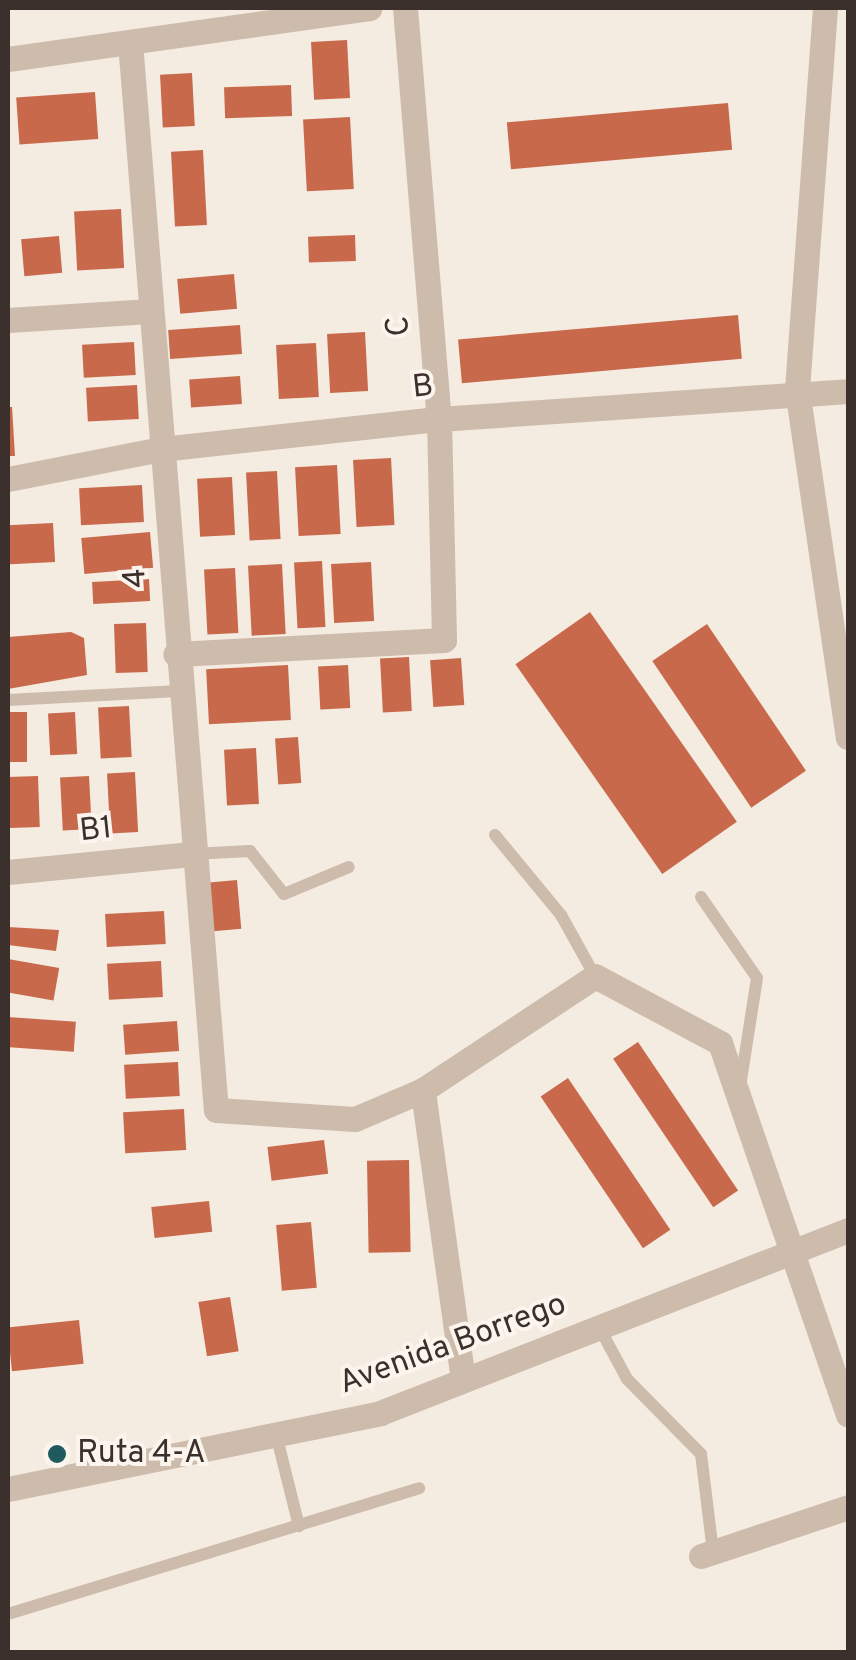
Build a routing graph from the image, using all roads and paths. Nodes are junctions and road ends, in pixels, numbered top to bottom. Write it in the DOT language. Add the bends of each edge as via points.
graph roads {
  1 [pos="369,8"];
  2 [pos="405,8"];
  3 [pos="825,8"];
  4 [pos="237,17"];
  5 [pos="130,42"];
  6 [pos="8,59"];
  7 [pos="150,310"];
  8 [pos="8,320"];
  9 [pos="797,390"];
  10 [pos="848,391"];
  11 [pos="439,418"];
  12 [pos="161,450"];
  13 [pos="8,479"];
  14 [pos="175,654"];
  15 [pos="179,691"];
  16 [pos="8,700"];
  17 [pos="848,737"];
  18 [pos="495,835"];
  19 [pos="191,854"];
  20 [pos="349,867"];
  21 [pos="8,872"];
  22 [pos="701,897"];
  23 [pos="595,976"];
  24 [pos="423,1090"];
  25 [pos="738,1098"];
  26 [pos="848,1230"];
  27 [pos="790,1253"];
  28 [pos="599,1328"];
  29 [pos="463,1380"];
  30 [pos="848,1416"];
  31 [pos="276,1434"];
  32 [pos="8,1488"];
  33 [pos="419,1488"];
  34 [pos="848,1506"];
  35 [pos="299,1526"];
  36 [pos="707,1554"];
  37 [pos="8,1614"];
  1 -- 4 [label="street"];
  2 -- 11 [label="street, C"];
  3 -- 9 [label="street"];
  4 -- 5 [label="street"];
  5 -- 6 [label="street"];
  5 -- 7 [label="street, 4"];
  7 -- 8 [label="street"];
  7 -- 12 [label="street, 4"];
  9 -- 10 [label="street, B"];
  9 -- 11 [label="street, B"];
  9 -- 17 [label="street"];
  11 -- 12 [label="street, B"];
  11 -- 14 [label="street, C" via="444,640"];
  12 -- 13 [label="street, B"];
  12 -- 14 [label="street, 4"];
  14 -- 15 [label="street, 4"];
  15 -- 16 [label="lane"];
  15 -- 19 [label="street, 4"];
  18 -- 23 [label="lane" via="561,916"];
  19 -- 20 [label="lane" via="250,851 284,894"];
  19 -- 21 [label="street, B1"];
  19 -- 24 [label="street, 4" via="216,1110 356,1119"];
  22 -- 25 [label="lane" via="757,978"];
  23 -- 24 [label="street"];
  23 -- 25 [label="street" via="720,1043"];
  24 -- 29 [label="street"];
  25 -- 27 [label="street"];
  26 -- 27 [label="street, Avenida Borrego"];
  27 -- 28 [label="street, Avenida Borrego"];
  27 -- 30 [label="street"];
  28 -- 29 [label="street, Avenida Borrego"];
  28 -- 36 [label="lane" via="626,1379 701,1454"];
  29 -- 31 [label="street, Avenida Borrego" via="380,1413"];
  31 -- 32 [label="street, Avenida Borrego"];
  31 -- 35 [label="lane"];
  33 -- 35 [label="lane"];
  34 -- 36 [label="street"];
  35 -- 37 [label="lane"];
}
